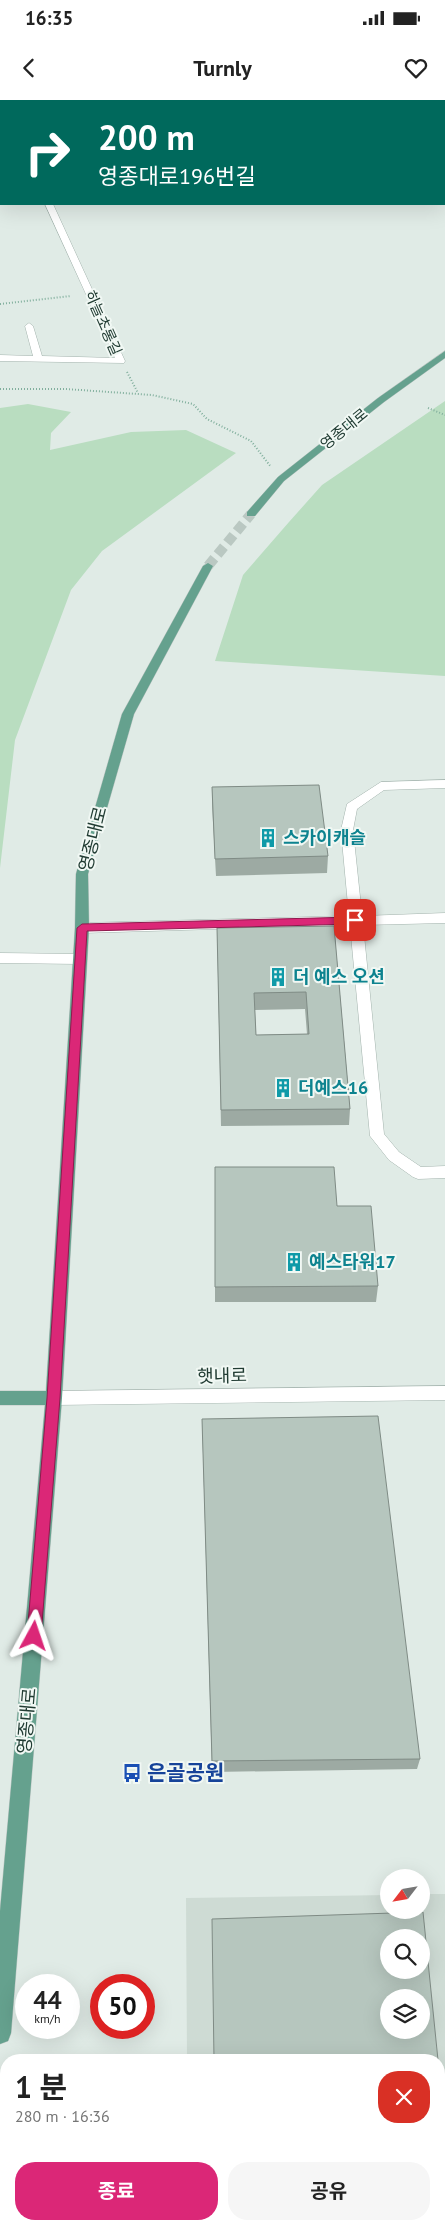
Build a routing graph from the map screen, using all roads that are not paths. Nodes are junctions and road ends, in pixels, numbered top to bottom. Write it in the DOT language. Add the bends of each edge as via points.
graph roads {
  1 [pos="49,205"];
  2 [pos="29,326"];
  3 [pos="445,354"];
  4 [pos="0,358"];
  5 [pos="38,358"];
  6 [pos="251,514"];
  7 [pos="208,566"];
  8 [pos="445,784"];
  9 [pos="445,918"];
  10 [pos="355,920"];
  11 [pos="82,928"];
  12 [pos="0,958"];
  13 [pos="80,959"];
  14 [pos="445,1172"];
  15 [pos="445,1393"];
  16 [pos="0,1398"];
  17 [pos="54,1398"];
  18 [pos="0,2033"];
  1 -- 5 [label="street, 하늘초롱길" via="121,361"];
  2 -- 5 [label="street"];
  3 -- 6 [label="main road, 영종대로" via="281,479"];
  4 -- 5 [label="street, 하늘초롱길"];
  7 -- 11 [label="main road, 영종대로" via="128,714 82,874"];
  8 -- 10 [label="street" via="381,786 351,807 347,830"];
  9 -- 10 [label="street"];
  10 -- 11 [label="street"];
  10 -- 14 [label="street" via="377,1136 394,1156 418,1173"];
  11 -- 13 [label="main road, 영종대로"];
  12 -- 13 [label="street"];
  13 -- 17 [label="main road, 영종대로"];
  15 -- 17 [label="street, 햇내로"];
  16 -- 17 [label="main road, 햇내로"];
  17 -- 18 [label="main road, 영종대로"];
}
